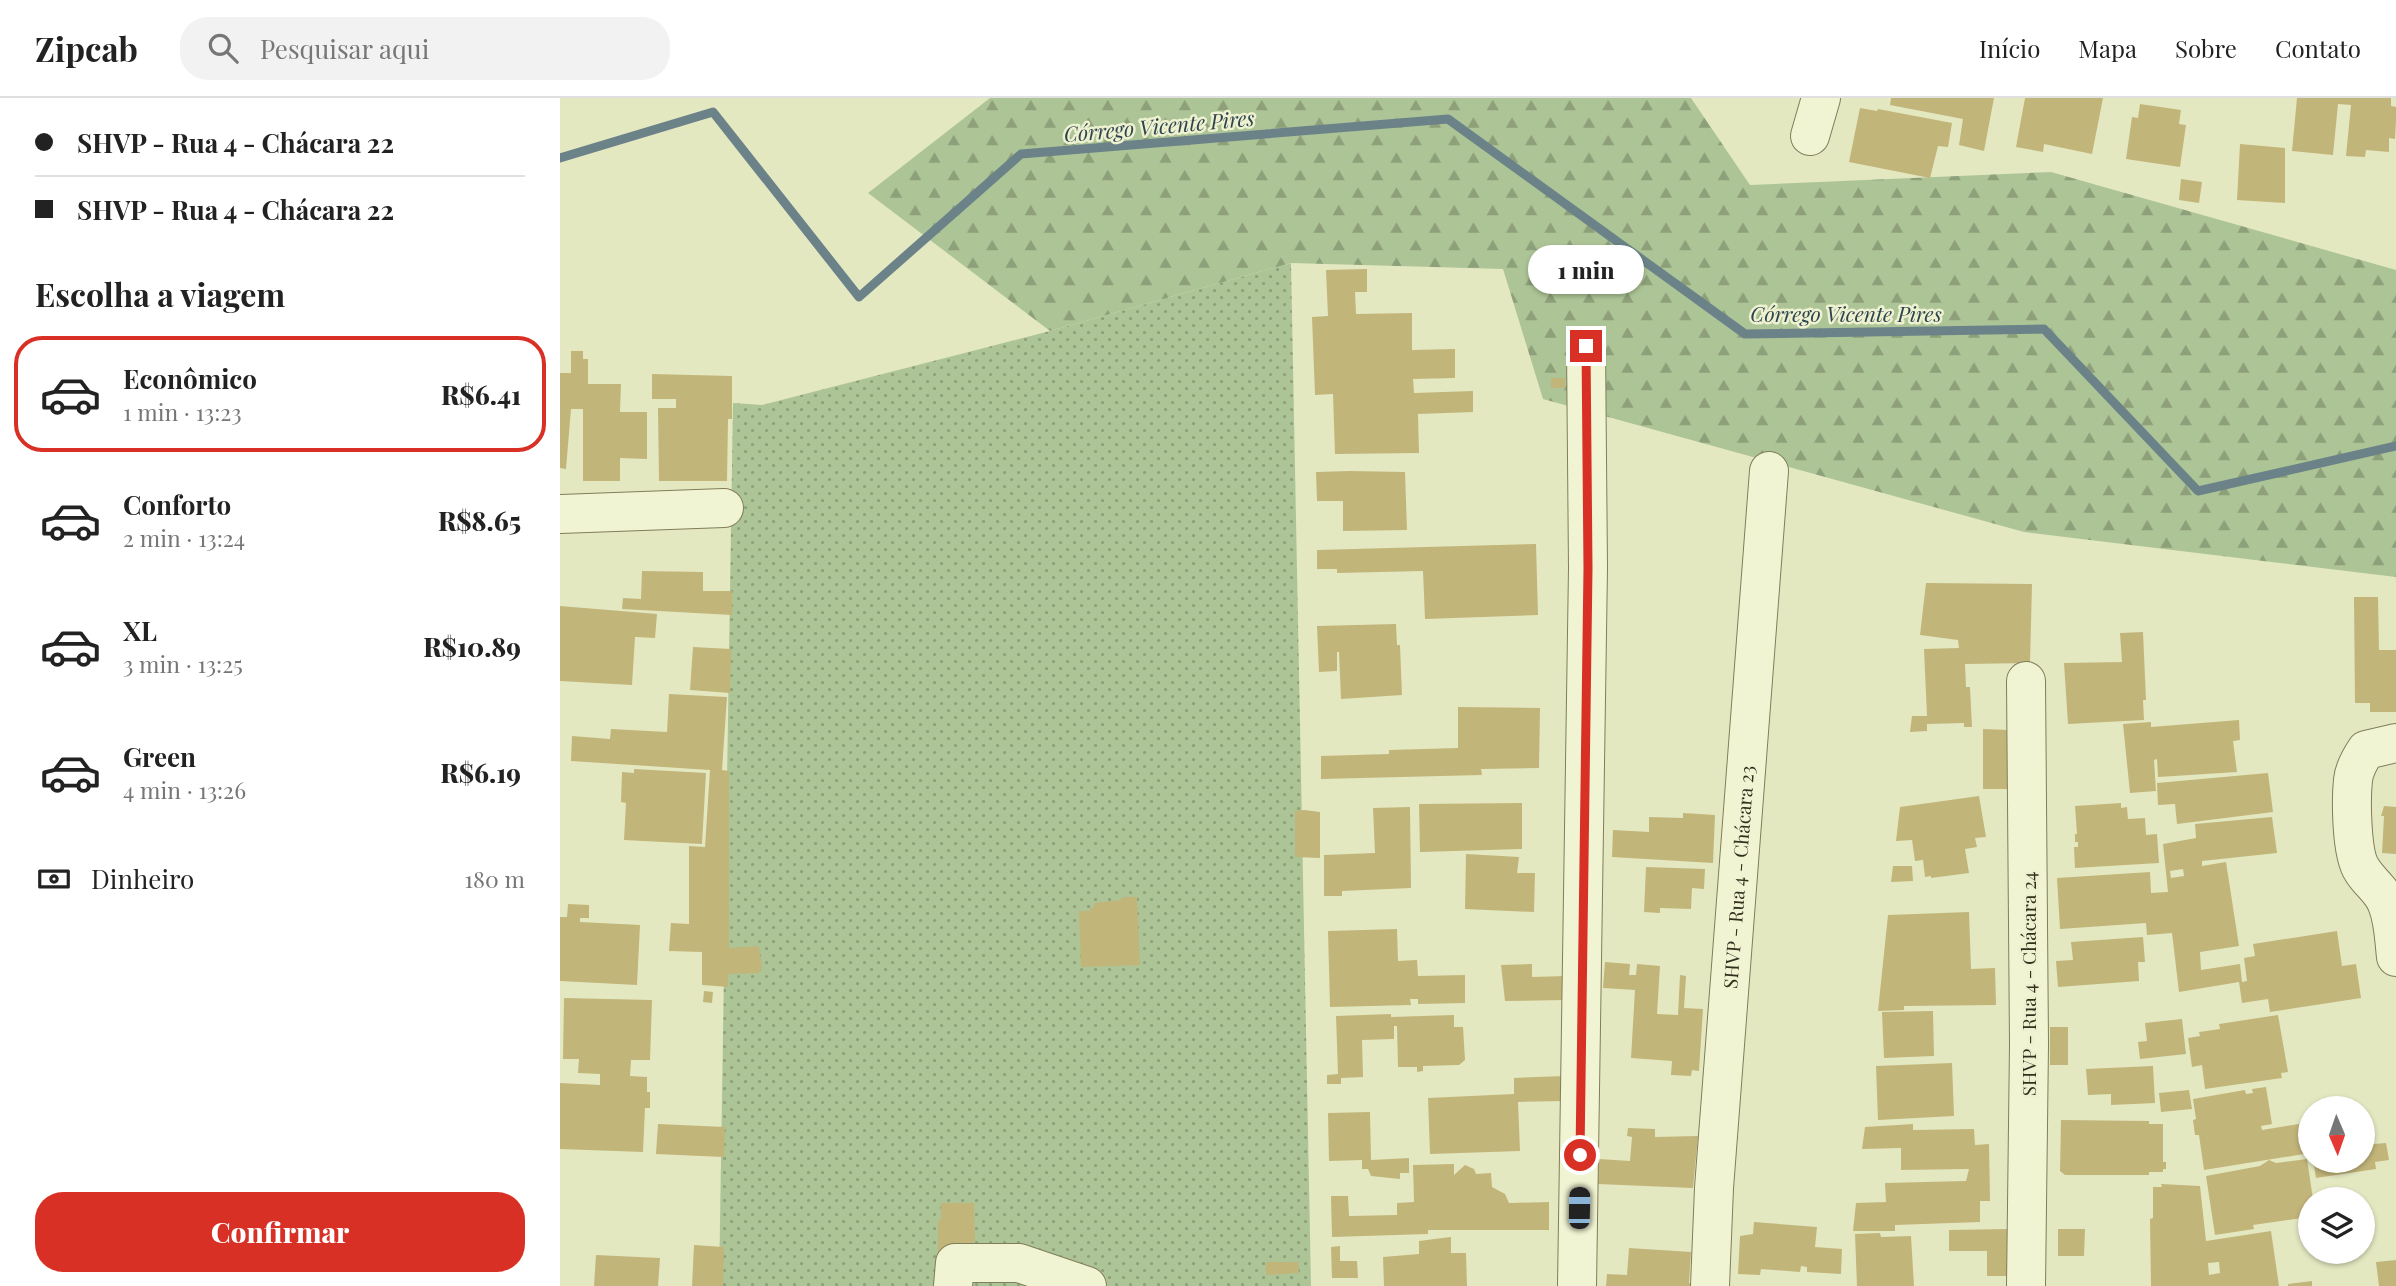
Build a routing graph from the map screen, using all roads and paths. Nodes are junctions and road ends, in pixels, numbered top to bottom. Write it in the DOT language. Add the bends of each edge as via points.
graph roads {
  1 [pos="1821,98"];
  2 [pos="1810,136"];
  3 [pos="1586,346"];
  4 [pos="1769,471"];
  5 [pos="724,508"];
  6 [pos="560,514"];
  7 [pos="2026,681"];
  8 [pos="2396,743"];
  9 [pos="2396,957"];
  10 [pos="953,1286"];
  11 [pos="1087,1286"];
  12 [pos="1577,1286"];
  13 [pos="1710,1286"];
  14 [pos="2026,1286"];
  1 -- 2 [label="street"];
  3 -- 12 [label="street" via="1588,568"];
  4 -- 13 [label="street, SHVP - Rua 4 - Chácara 23"];
  5 -- 6 [label="street"];
  7 -- 14 [label="street, SHVP - Rua 4 - Chácara 24"];
  8 -- 9 [label="street" via="2366,750 2361,758 2353,780 2352,816 2357,859 2389,907"];
  10 -- 11 [label="street" via="955,1263 1018,1263"];
}
